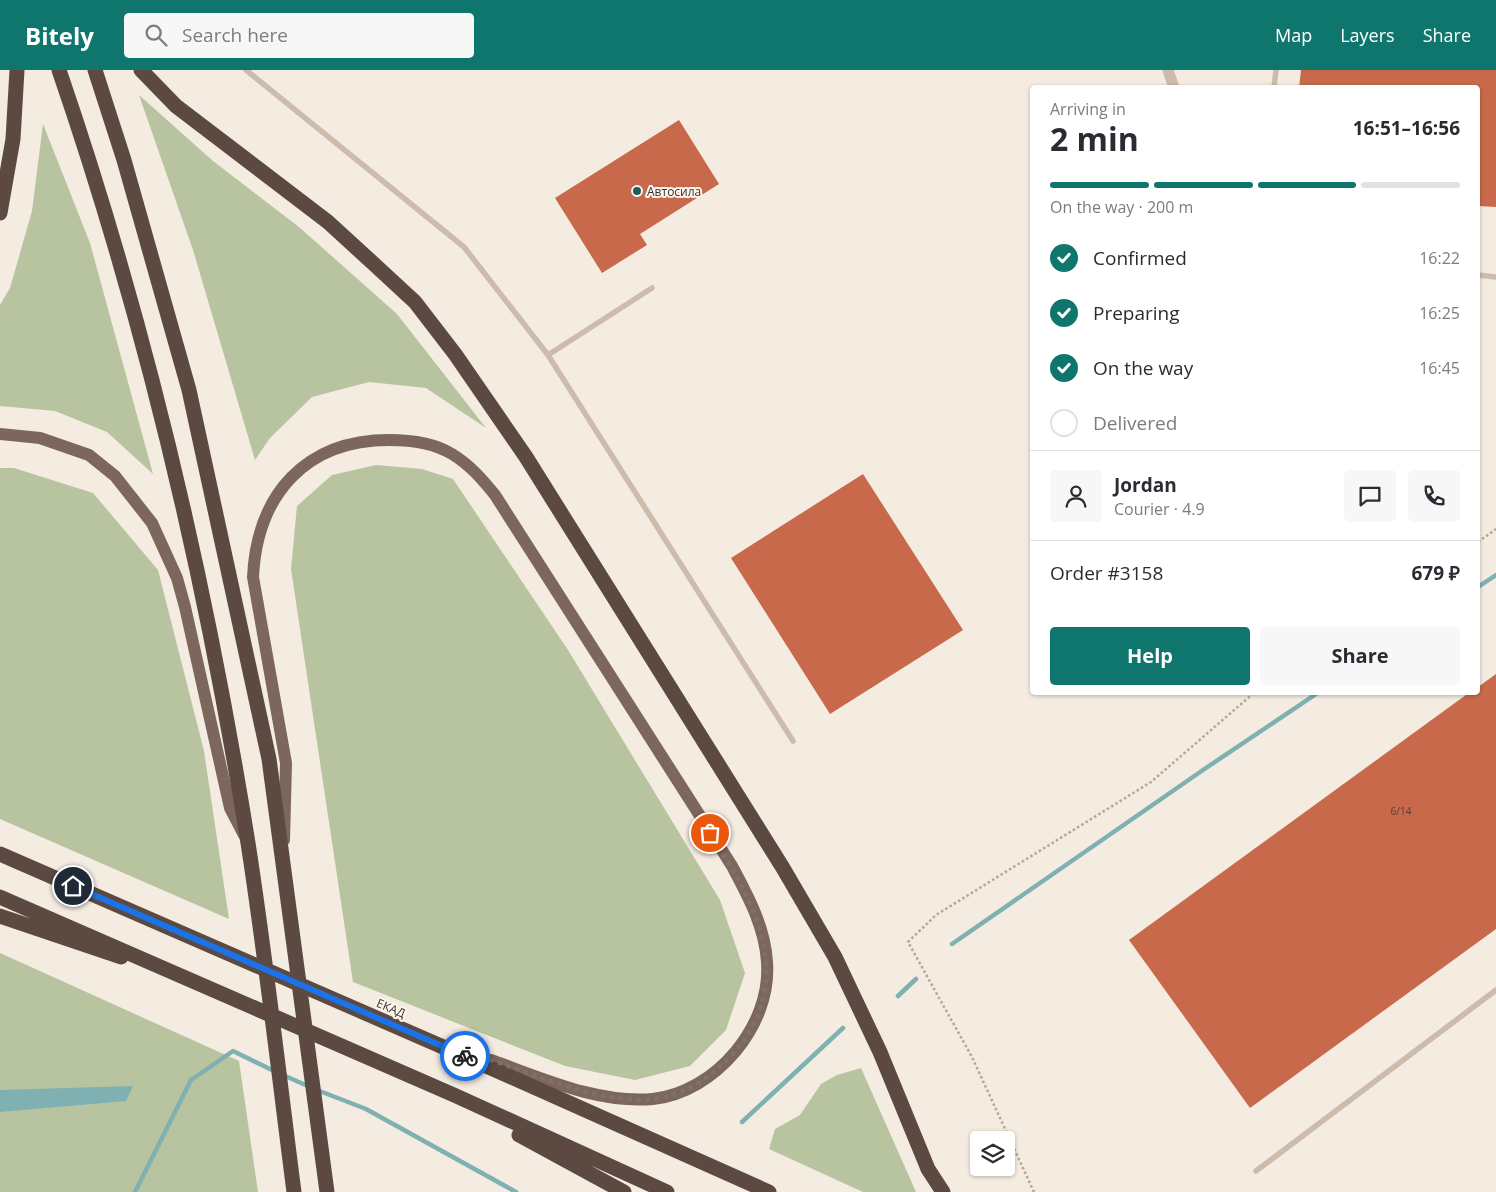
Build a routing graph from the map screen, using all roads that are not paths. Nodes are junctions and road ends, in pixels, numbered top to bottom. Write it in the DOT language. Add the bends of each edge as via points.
graph roads {
  1 [pos="17,70"];
  2 [pos="58,70"];
  3 [pos="95,70"];
  4 [pos="141,70"];
  5 [pos="246,70"];
  6 [pos="1168,70"];
  7 [pos="1276,70"];
  8 [pos="1173,85"];
  9 [pos="1274,85"];
  10 [pos="0,212"];
  11 [pos="1480,275"];
  12 [pos="1496,277"];
  13 [pos="652,288"];
  14 [pos="548,355"];
  15 [pos="0,434"];
  16 [pos="793,741"];
  17 [pos="248,844"];
  18 [pos="283,852"];
  19 [pos="0,854"];
  20 [pos="0,897"];
  21 [pos="0,916"];
  22 [pos="161,968"];
  23 [pos="1496,990"];
  24 [pos="473,1060"];
  25 [pos="454,1095"];
  26 [pos="1256,1171"];
  27 [pos="294,1192"];
  28 [pos="327,1192"];
  29 [pos="624,1192"];
  30 [pos="667,1192"];
  31 [pos="768,1192"];
  32 [pos="943,1192"];
  1 -- 10 [label="highway" via="14,139"];
  2 -- 17 [label="highway" via="94,171 158,401 210,635"];
  3 -- 18 [label="highway" via="189,390 269,759"];
  4 -- 32 [label="highway" via="176,106 355,246 414,302 455,354 526,457 830,949 880,1052 928,1169"];
  5 -- 14 [label="lane" via="464,247"];
  6 -- 8 [label="street"];
  7 -- 9 [label="lane"];
  11 -- 12 [label="lane"];
  13 -- 14 [label="lane"];
  14 -- 16 [label="lane"];
  15 -- 17 [label="main road" via="40,438 90,455 115,476 152,523 177,578 230,808"];
  17 -- 27 [label="highway"];
  18 -- 24 [label="main road" via="286,763 253,577 254,549 260,526 292,476 319,456 369,440 404,440 450,452 477,473 495,495 732,866 759,923 767,964 762,1002 745,1040 722,1066 672,1095 652,1099 602,1096 491,1060"];
  18 -- 28 [label="highway"];
  19 -- 24 [label="highway, ЕКАД"];
  20 -- 22 [label="highway"];
  21 -- 22 [label="highway" via="101,952"];
  22 -- 25 [label="highway"];
  23 -- 26 [label="lane"];
  24 -- 31 [label="highway, ЕКАД"];
  25 -- 29 [label="highway"];
  25 -- 30 [label="highway"];
}
